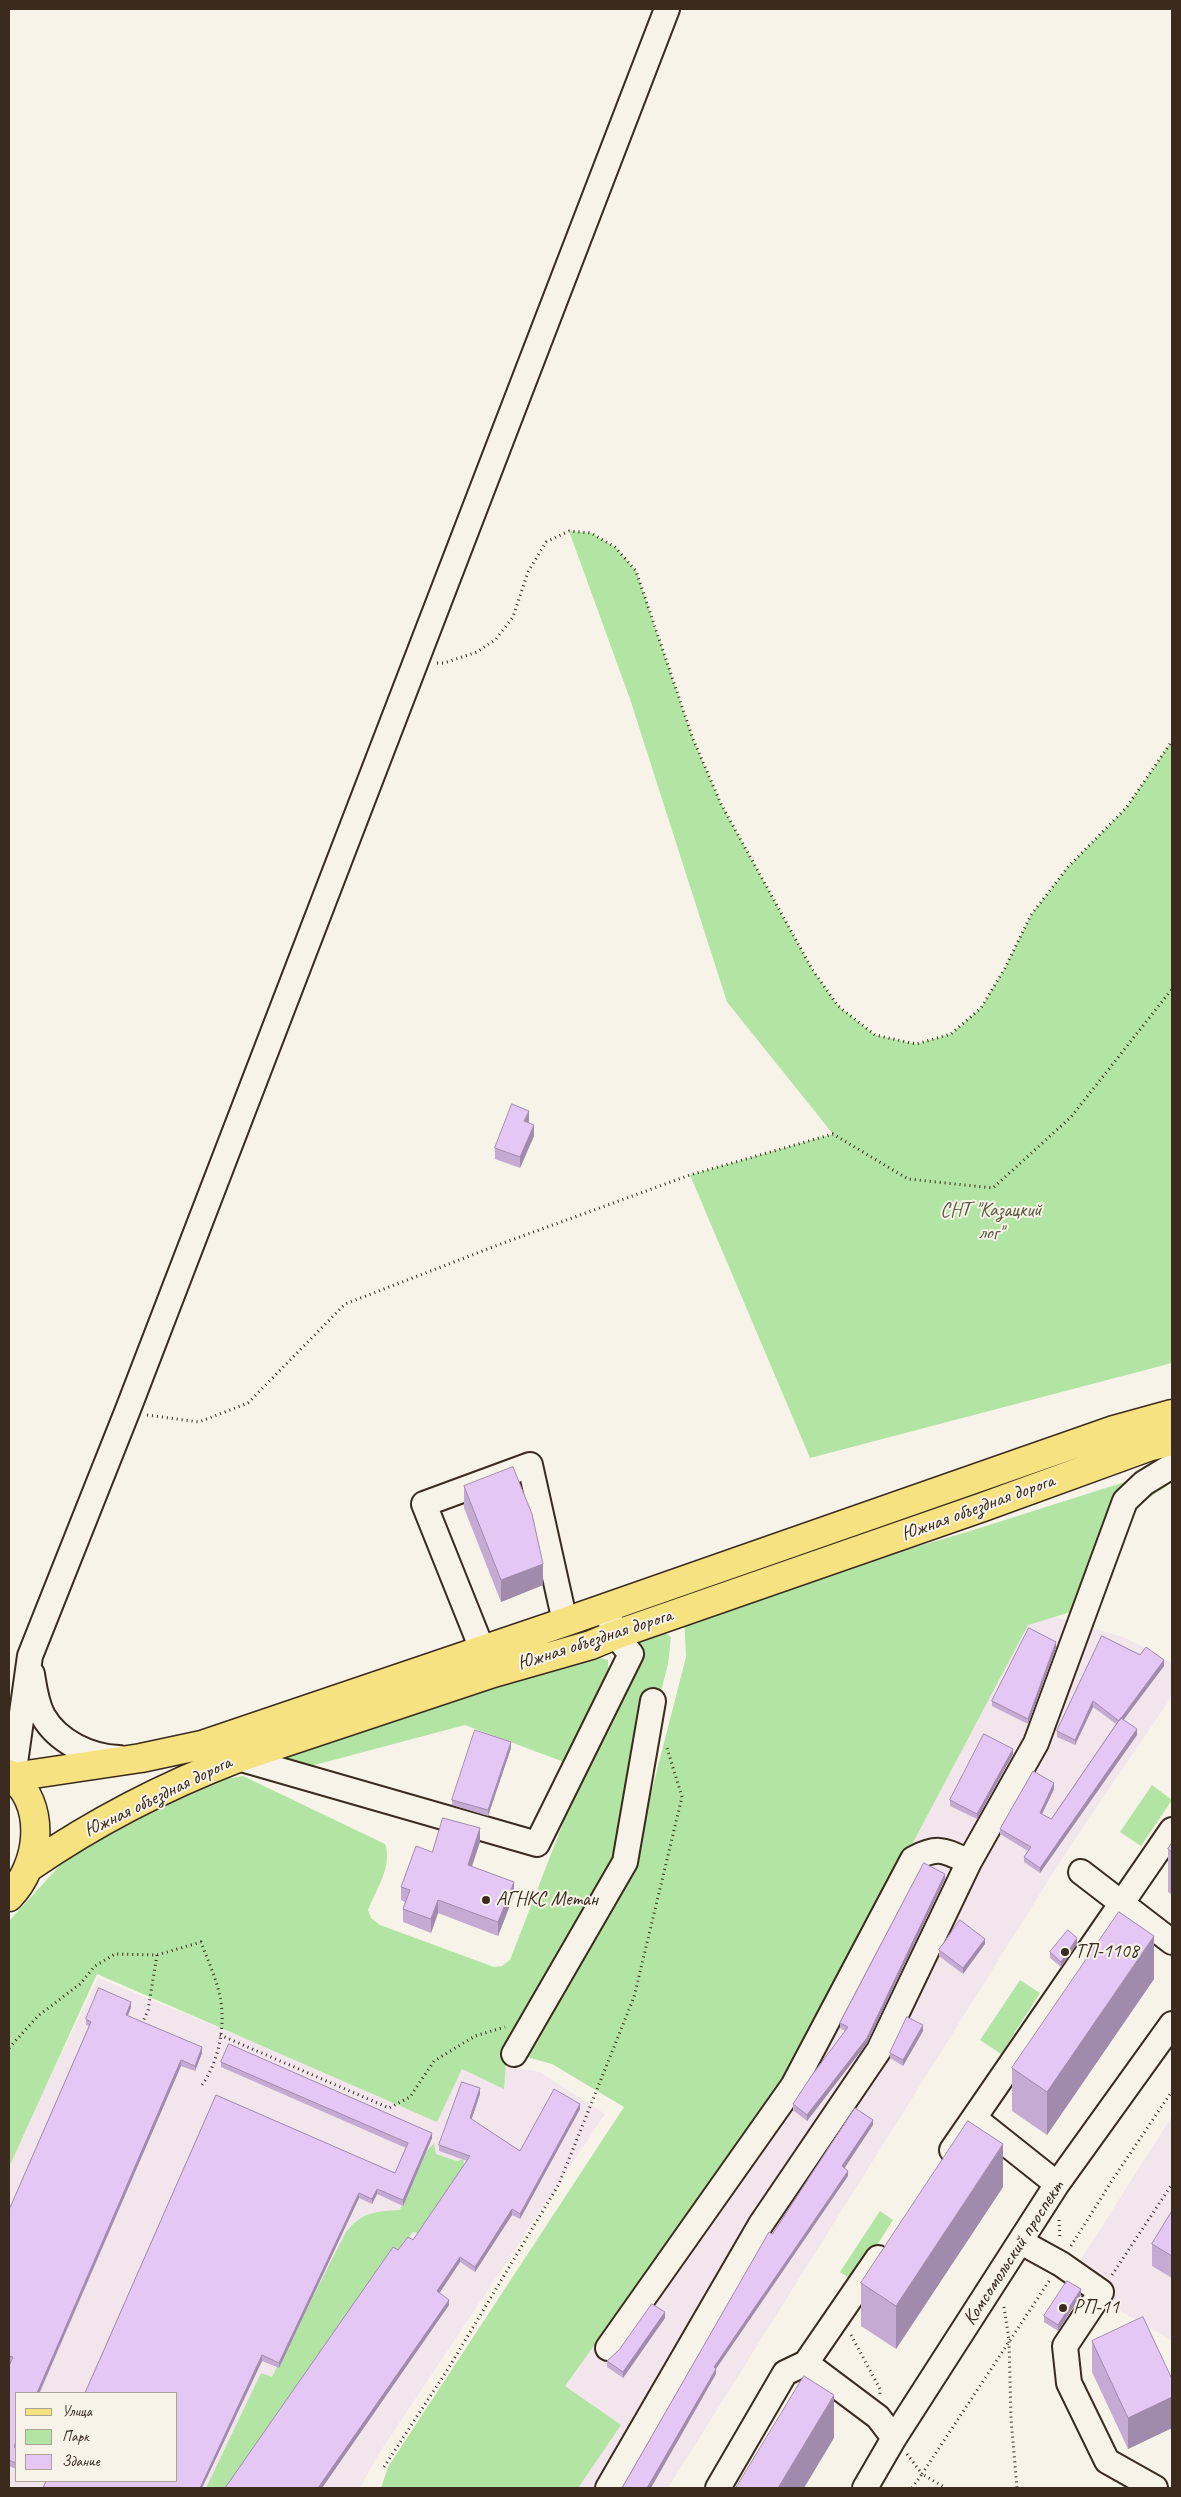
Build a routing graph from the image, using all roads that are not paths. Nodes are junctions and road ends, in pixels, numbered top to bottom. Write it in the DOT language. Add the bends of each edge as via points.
graph roads {
  1 [pos="667,9"];
  2 [pos="1172,1414"];
  3 [pos="1172,1441"];
  4 [pos="1172,1466"];
  5 [pos="606,1607"];
  6 [pos="565,1622"];
  7 [pos="615,1635"];
  8 [pos="482,1649"];
  9 [pos="30,1656"];
  10 [pos="9,1678"];
  11 [pos="653,1701"];
  12 [pos="141,1758"];
  13 [pos="238,1758"];
  14 [pos="11,1776"];
  15 [pos="1172,1830"];
  16 [pos="970,1862"];
  17 [pos="30,1866"];
  18 [pos="1081,1872"];
  19 [pos="9,1897"];
  20 [pos="1123,1904"];
  21 [pos="1172,1942"];
  22 [pos="1172,2024"];
  23 [pos="514,2054"];
  24 [pos="974,2118"];
  25 [pos="940,2167"];
  26 [pos="1057,2184"];
  27 [pos="890,2241"];
  28 [pos="1021,2242"];
  29 [pos="608,2348"];
  30 [pos="806,2364"];
  31 [pos="894,2438"];
  32 [pos="608,2488"];
  33 [pos="718,2488"];
  34 [pos="865,2488"];
  35 [pos="1155,2488"];
  1 -- 9 [label="street"];
  2 -- 5 [label="main road, Южная объездная дорога" via="1114,1430"];
  3 -- 7 [label="main road, Южная объездная дорога"];
  4 -- 16 [label="street" via="1144,1483 1125,1501 1036,1743"];
  5 -- 6 [label="main road, Южная объездная дорога"];
  5 -- 7 [label="street"];
  6 -- 8 [label="main road, Южная объездная дорога"];
  6 -- 8 [label="street" via="530,1465 424,1504"];
  7 -- 13 [label="main road, Южная объездная дорога"];
  7 -- 13 [label="street" via="631,1654 537,1844"];
  8 -- 12 [label="main road, Южная объездная дорога" via="202,1745"];
  9 -- 10 [label="street"];
  9 -- 12 [label="street" via="35,1692 43,1716 60,1736 101,1757"];
  9 -- 14 [label="street"];
  11 -- 23 [label="street" via="625,1862"];
  12 -- 14 [label="main road, Южная объездная дорога"];
  13 -- 17 [label="main road, Южная объездная дорога" via="122,1810"];
  14 -- 17 [label="main road" via="27,1797 34,1819 36,1842"];
  15 -- 20 [label="street"];
  16 -- 29 [label="street" via="943,1850 929,1850 913,1859 793,2086"];
  16 -- 32 [label="street" via="879,2050 761,2224"];
  17 -- 19 [label="main road" via="20,1886"];
  18 -- 20 [label="street"];
  20 -- 21 [label="street"];
  20 -- 24 [label="street"];
  22 -- 26 [label="street, Комсомольский проспект"];
  24 -- 25 [label="street"];
  24 -- 26 [label="street"];
  26 -- 28 [label="street, Комсомольский проспект"];
  27 -- 30 [label="street"];
  28 -- 31 [label="street, Комсомольский проспект"];
  28 -- 35 [label="street" via="1061,2264 1101,2292 1065,2346 1069,2383 1107,2461"];
  30 -- 31 [label="street" via="878,2417"];
  30 -- 33 [label="street" via="785,2373"];
  31 -- 34 [label="street, Комсомольский проспект"];
}
